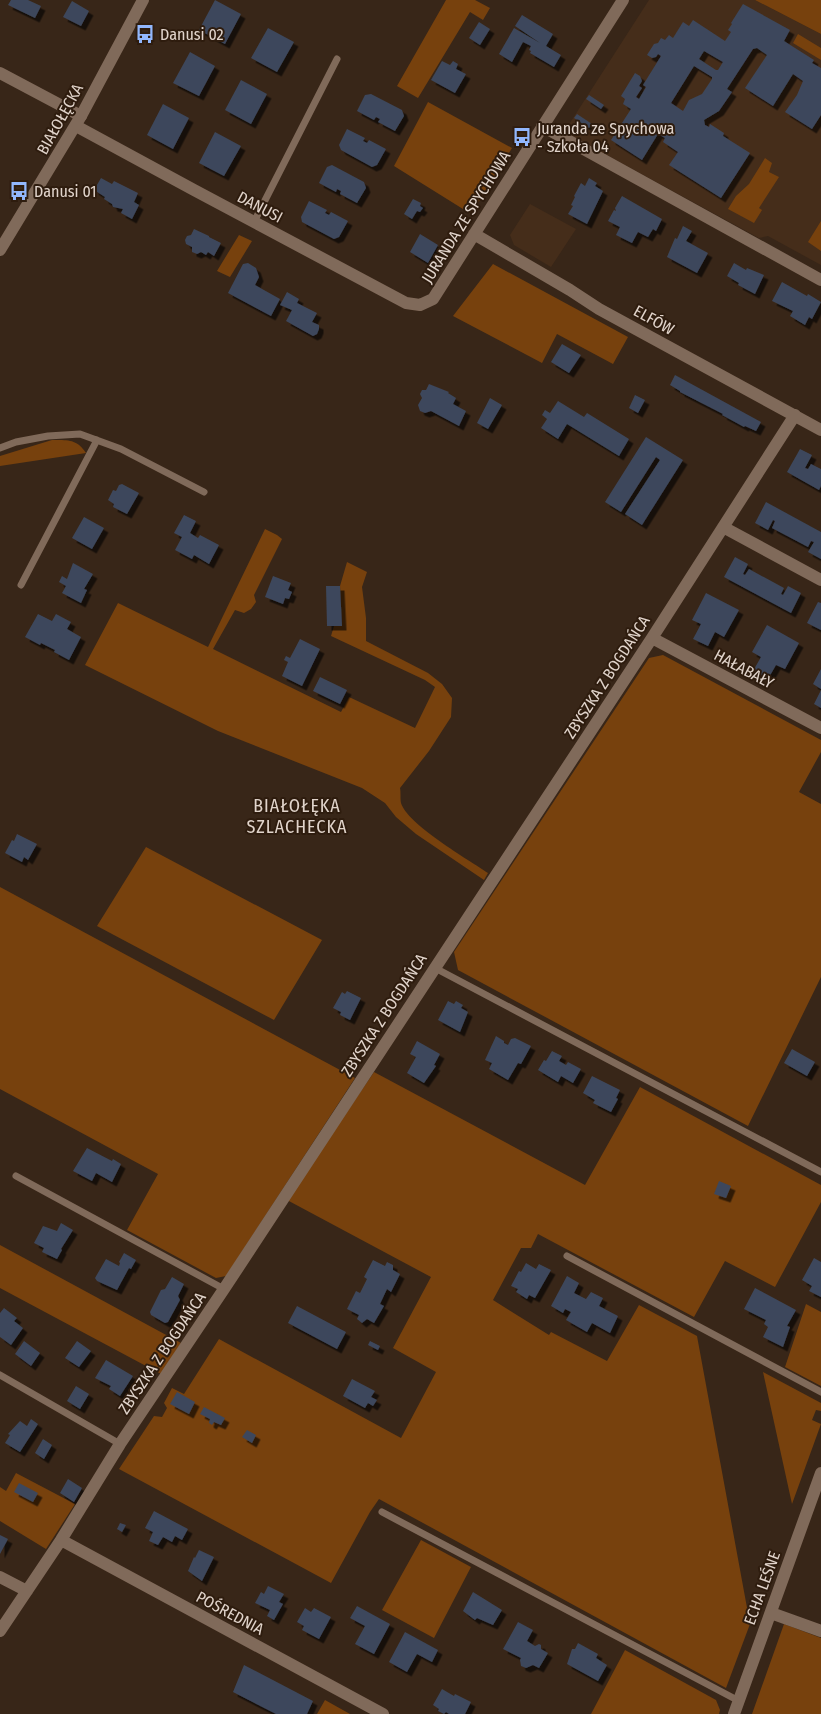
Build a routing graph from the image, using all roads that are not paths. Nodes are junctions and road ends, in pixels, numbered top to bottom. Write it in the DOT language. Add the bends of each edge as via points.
graph roads {
  1 [pos="143,0"];
  2 [pos="624,0"];
  3 [pos="337,59"];
  4 [pos="0,72"];
  5 [pos="79,121"];
  6 [pos="542,126"];
  7 [pos="254,222"];
  8 [pos="474,234"];
  9 [pos="4,236"];
  10 [pos="0,250"];
  11 [pos="821,280"];
  12 [pos="433,299"];
  13 [pos="795,415"];
  14 [pos="821,430"];
  15 [pos="97,440"];
  16 [pos="0,448"];
  17 [pos="204,492"];
  18 [pos="723,527"];
  19 [pos="821,580"];
  20 [pos="21,585"];
  21 [pos="652,638"];
  22 [pos="821,728"];
  23 [pos="435,968"];
  24 [pos="821,1172"];
  25 [pos="16,1176"];
  26 [pos="567,1256"];
  27 [pos="224,1290"];
  28 [pos="0,1374"];
  29 [pos="821,1392"];
  30 [pos="120,1444"];
  31 [pos="821,1472"];
  32 [pos="382,1512"];
  33 [pos="61,1540"];
  34 [pos="0,1577"];
  35 [pos="26,1591"];
  36 [pos="771,1613"];
  37 [pos="821,1631"];
  38 [pos="0,1632"];
  39 [pos="739,1701"];
  40 [pos="383,1714"];
  41 [pos="734,1714"];
  1 -- 5 [label="street, BIAŁOŁĘCKA"];
  2 -- 6 [label="street, JURANDA ZE SPYCHOWA"];
  3 -- 7 [label="lane"];
  4 -- 5 [label="street, DANUSI"];
  5 -- 7 [label="street, DANUSI"];
  5 -- 9 [label="street, BIAŁOŁĘCKA"];
  6 -- 8 [label="street, JURANDA ZE SPYCHOWA"];
  6 -- 11 [label="street"];
  7 -- 12 [label="street, DANUSI" via="406,303 420,305"];
  8 -- 12 [label="street, JURANDA ZE SPYCHOWA"];
  8 -- 13 [label="street, ELFÓW" via="599,309"];
  9 -- 10 [label="street, BIAŁOŁĘCKA"];
  13 -- 14 [label="street, ELFÓW"];
  13 -- 18 [label="street, ZBYSZKA Z BOGDAŃCA"];
  15 -- 16 [label="lane" via="80,434 48,436"];
  15 -- 17 [label="lane"];
  15 -- 20 [label="lane"];
  18 -- 19 [label="street"];
  18 -- 21 [label="street, ZBYSZKA Z BOGDAŃCA"];
  21 -- 22 [label="street, HAŁABAŁY"];
  21 -- 23 [label="street, ZBYSZKA Z BOGDAŃCA"];
  23 -- 24 [label="lane"];
  23 -- 27 [label="street, ZBYSZKA Z BOGDAŃCA"];
  25 -- 27 [label="lane"];
  26 -- 29 [label="lane"];
  27 -- 30 [label="street, ZBYSZKA Z BOGDAŃCA"];
  28 -- 30 [label="lane"];
  30 -- 33 [label="street, ZBYSZKA Z BOGDAŃCA"];
  31 -- 36 [label="street, ECHA LEŚNE"];
  32 -- 39 [label="lane"];
  33 -- 35 [label="street, ZBYSZKA Z BOGDAŃCA"];
  33 -- 40 [label="street, POŚREDNIA"];
  34 -- 35 [label="street"];
  35 -- 38 [label="street, ZBYSZKA Z BOGDAŃCA"];
  36 -- 37 [label="street"];
  36 -- 39 [label="street, ECHA LEŚNE"];
  39 -- 41 [label="street, ECHA LEŚNE"];
}
